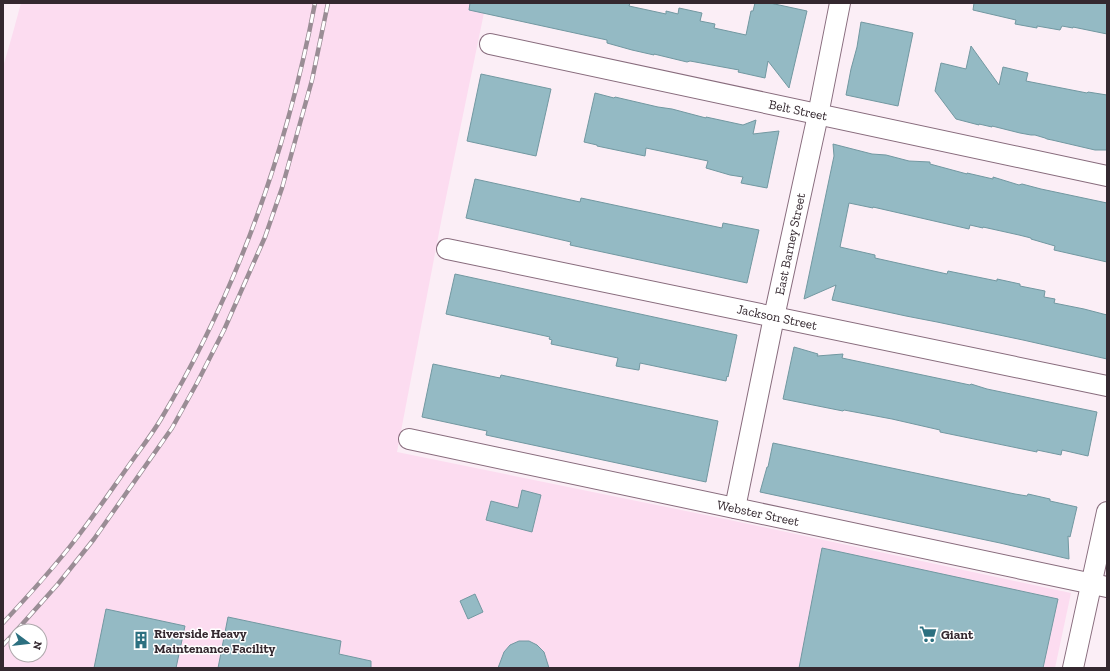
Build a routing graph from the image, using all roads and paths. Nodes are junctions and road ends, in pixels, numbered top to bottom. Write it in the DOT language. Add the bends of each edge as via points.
graph roads {
  1 [pos="840,3"];
  2 [pos="490,44"];
  3 [pos="818,114"];
  4 [pos="1107,176"];
  5 [pos="447,249"];
  6 [pos="774,317"];
  7 [pos="1107,386"];
  8 [pos="409,439"];
  9 [pos="735,508"];
  10 [pos="1107,512"];
  11 [pos="1099,585"];
  12 [pos="1073,668"];
  1 -- 3 [label="street, East Barney Street"];
  2 -- 3 [label="street, Belt Street"];
  3 -- 4 [label="street, Belt Street"];
  3 -- 6 [label="street, East Barney Street"];
  5 -- 6 [label="street, Jackson Street"];
  6 -- 7 [label="street, Jackson Street"];
  6 -- 9 [label="street, East Barney Street"];
  8 -- 9 [label="street, Webster Street"];
  9 -- 11 [label="street, Webster Street"];
  10 -- 11 [label="street"];
  11 -- 12 [label="street"];
}
